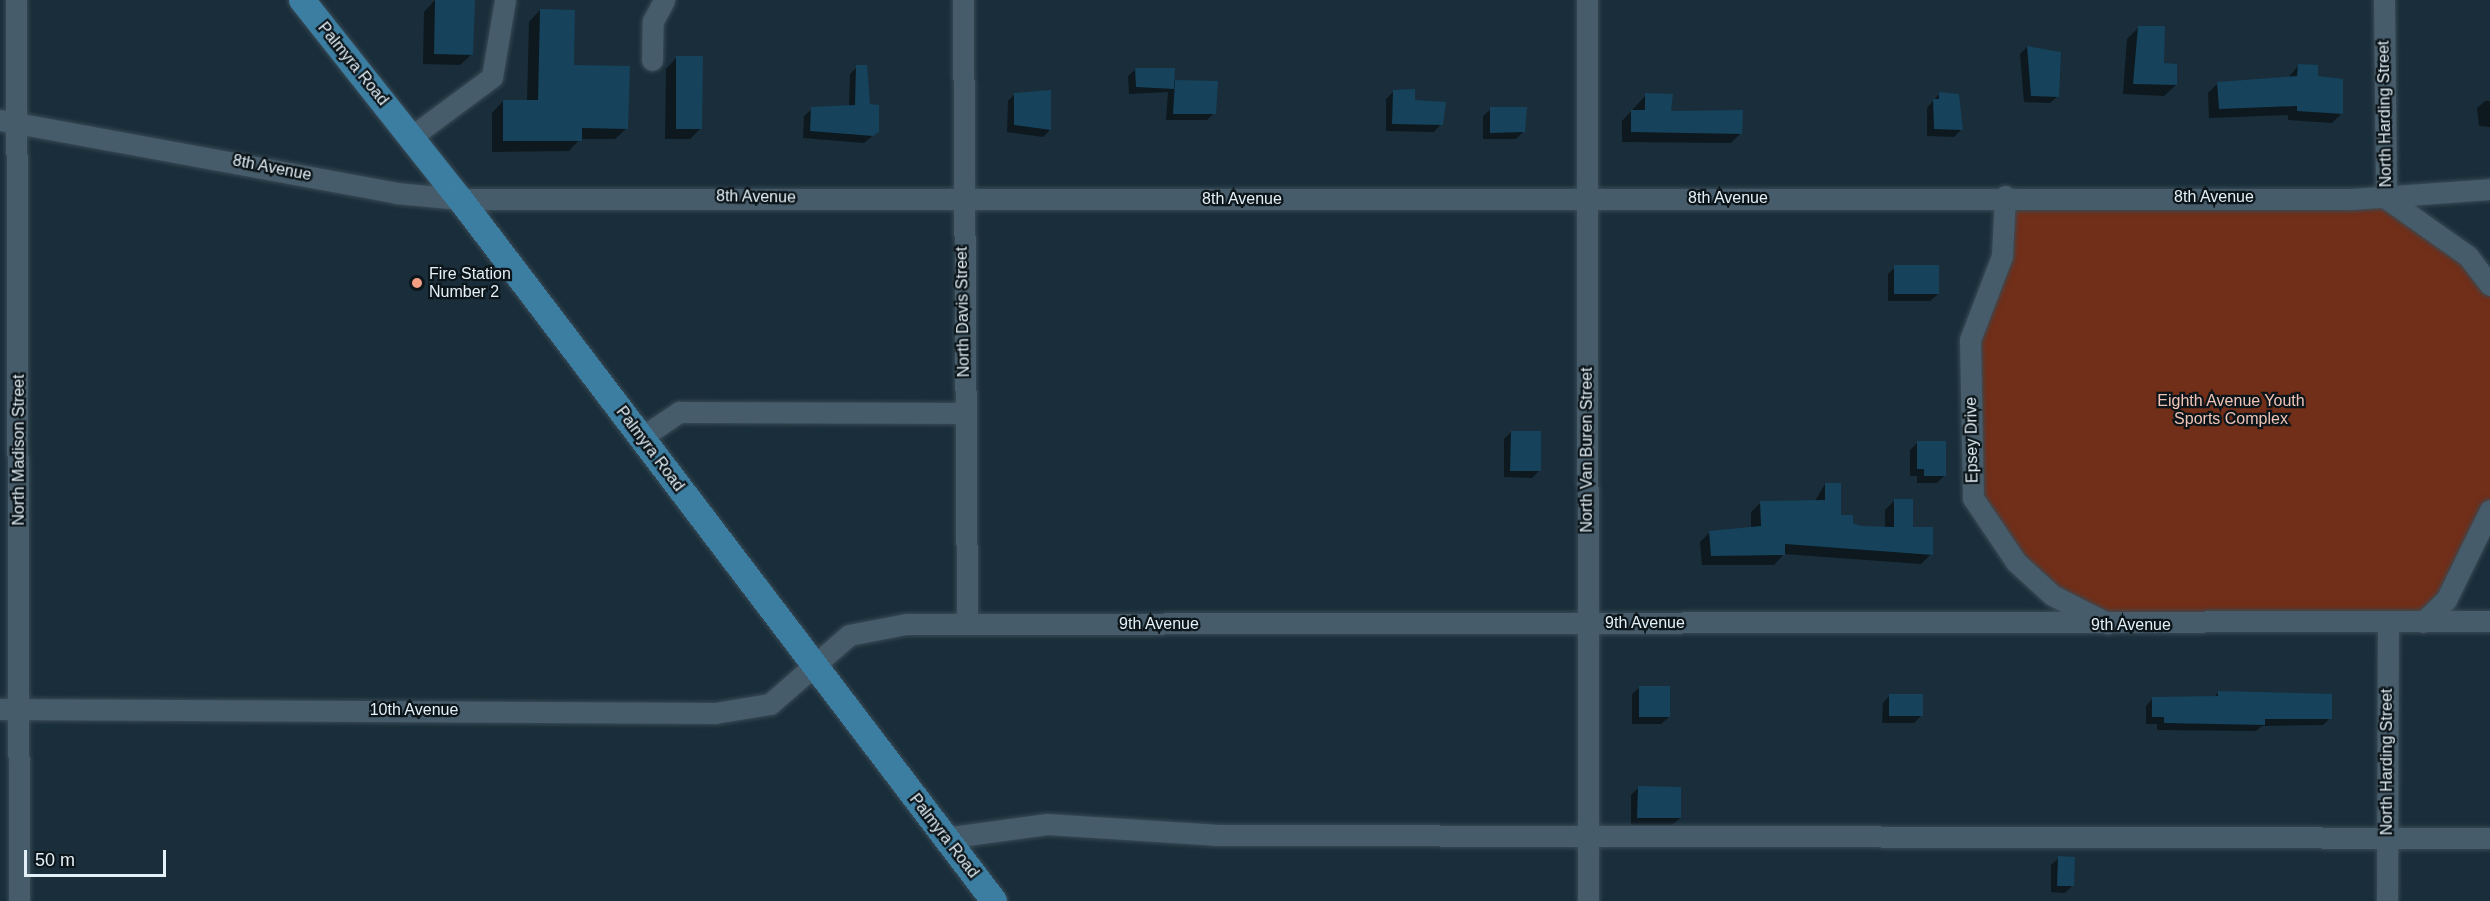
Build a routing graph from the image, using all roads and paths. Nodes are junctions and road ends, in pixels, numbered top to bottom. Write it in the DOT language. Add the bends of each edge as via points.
graph roads {
  1 [pos="16,0"];
  2 [pos="302,0"];
  3 [pos="505,0"];
  4 [pos="664,0"];
  5 [pos="963,0"];
  6 [pos="1587,0"];
  7 [pos="2384,0"];
  8 [pos="652,60"];
  9 [pos="9,120"];
  10 [pos="411,137"];
  11 [pos="2490,189"];
  12 [pos="2005,196"];
  13 [pos="2386,198"];
  14 [pos="460,199"];
  15 [pos="961,199"];
  16 [pos="1584,199"];
  17 [pos="2490,285"];
  18 [pos="965,413"];
  19 [pos="9,415"];
  20 [pos="642,437"];
  21 [pos="2490,510"];
  22 [pos="2490,621"];
  23 [pos="1588,622"];
  24 [pos="2423,622"];
  25 [pos="2388,623"];
  26 [pos="967,624"];
  27 [pos="2110,625"];
  28 [pos="812,664"];
  29 [pos="9,709"];
  30 [pos="945,838"];
  31 [pos="1588,838"];
  32 [pos="2490,838"];
  33 [pos="2387,839"];
  34 [pos="19,901"];
  35 [pos="993,901"];
  36 [pos="1588,901"];
  37 [pos="2387,901"];
  1 -- 9 [label="street, North Madison Street"];
  2 -- 10 [label="main road, Palmyra Road"];
  3 -- 10 [label="street" via="492,77"];
  4 -- 8 [label="street" via="653,21"];
  5 -- 15 [label="street, North Davis Street"];
  6 -- 16 [label="street, North Van Buren Street"];
  7 -- 13 [label="street, North Harding Street"];
  9 -- 14 [label="street, 8th Avenue" via="396,193"];
  9 -- 19 [label="street, North Madison Street"];
  10 -- 14 [label="main road, Palmyra Road"];
  11 -- 13 [label="street, 8th Avenue"];
  12 -- 13 [label="street, 8th Avenue"];
  12 -- 16 [label="street, 8th Avenue"];
  12 -- 27 [label="street, Epsey Drive" via="2002,256 1970,340 1973,498 2016,562 2052,595"];
  13 -- 17 [label="street, North Harding Street" via="2468,256"];
  14 -- 15 [label="street, 8th Avenue"];
  14 -- 20 [label="main road, Palmyra Road"];
  15 -- 16 [label="street, 8th Avenue"];
  15 -- 18 [label="street, North Davis Street"];
  16 -- 23 [label="street, North Van Buren Street"];
  18 -- 20 [label="street" via="679,412"];
  18 -- 26 [label="street, North Davis Street"];
  19 -- 29 [label="street, North Madison Street"];
  20 -- 28 [label="main road, Palmyra Road"];
  21 -- 24 [label="street" via="2446,600"];
  22 -- 24 [label="street, 9th Avenue"];
  23 -- 26 [label="street, 9th Avenue"];
  23 -- 27 [label="street, 9th Avenue"];
  23 -- 31 [label="street, North Van Buren Street"];
  24 -- 25 [label="street, 9th Avenue"];
  25 -- 27 [label="street, 9th Avenue"];
  25 -- 33 [label="street, North Harding Street"];
  26 -- 28 [label="street, 9th Avenue" via="874,626 849,635"];
  28 -- 29 [label="street, 10th Avenue" via="770,704 715,713"];
  28 -- 30 [label="main road, Palmyra Road"];
  29 -- 34 [label="street, North Madison Street"];
  30 -- 31 [label="street" via="1047,824 1215,835"];
  30 -- 35 [label="main road, Palmyra Road"];
  31 -- 33 [label="street"];
  31 -- 36 [label="street, North Van Buren Street"];
  32 -- 33 [label="street"];
  33 -- 37 [label="street, North Harding Street"];
}
